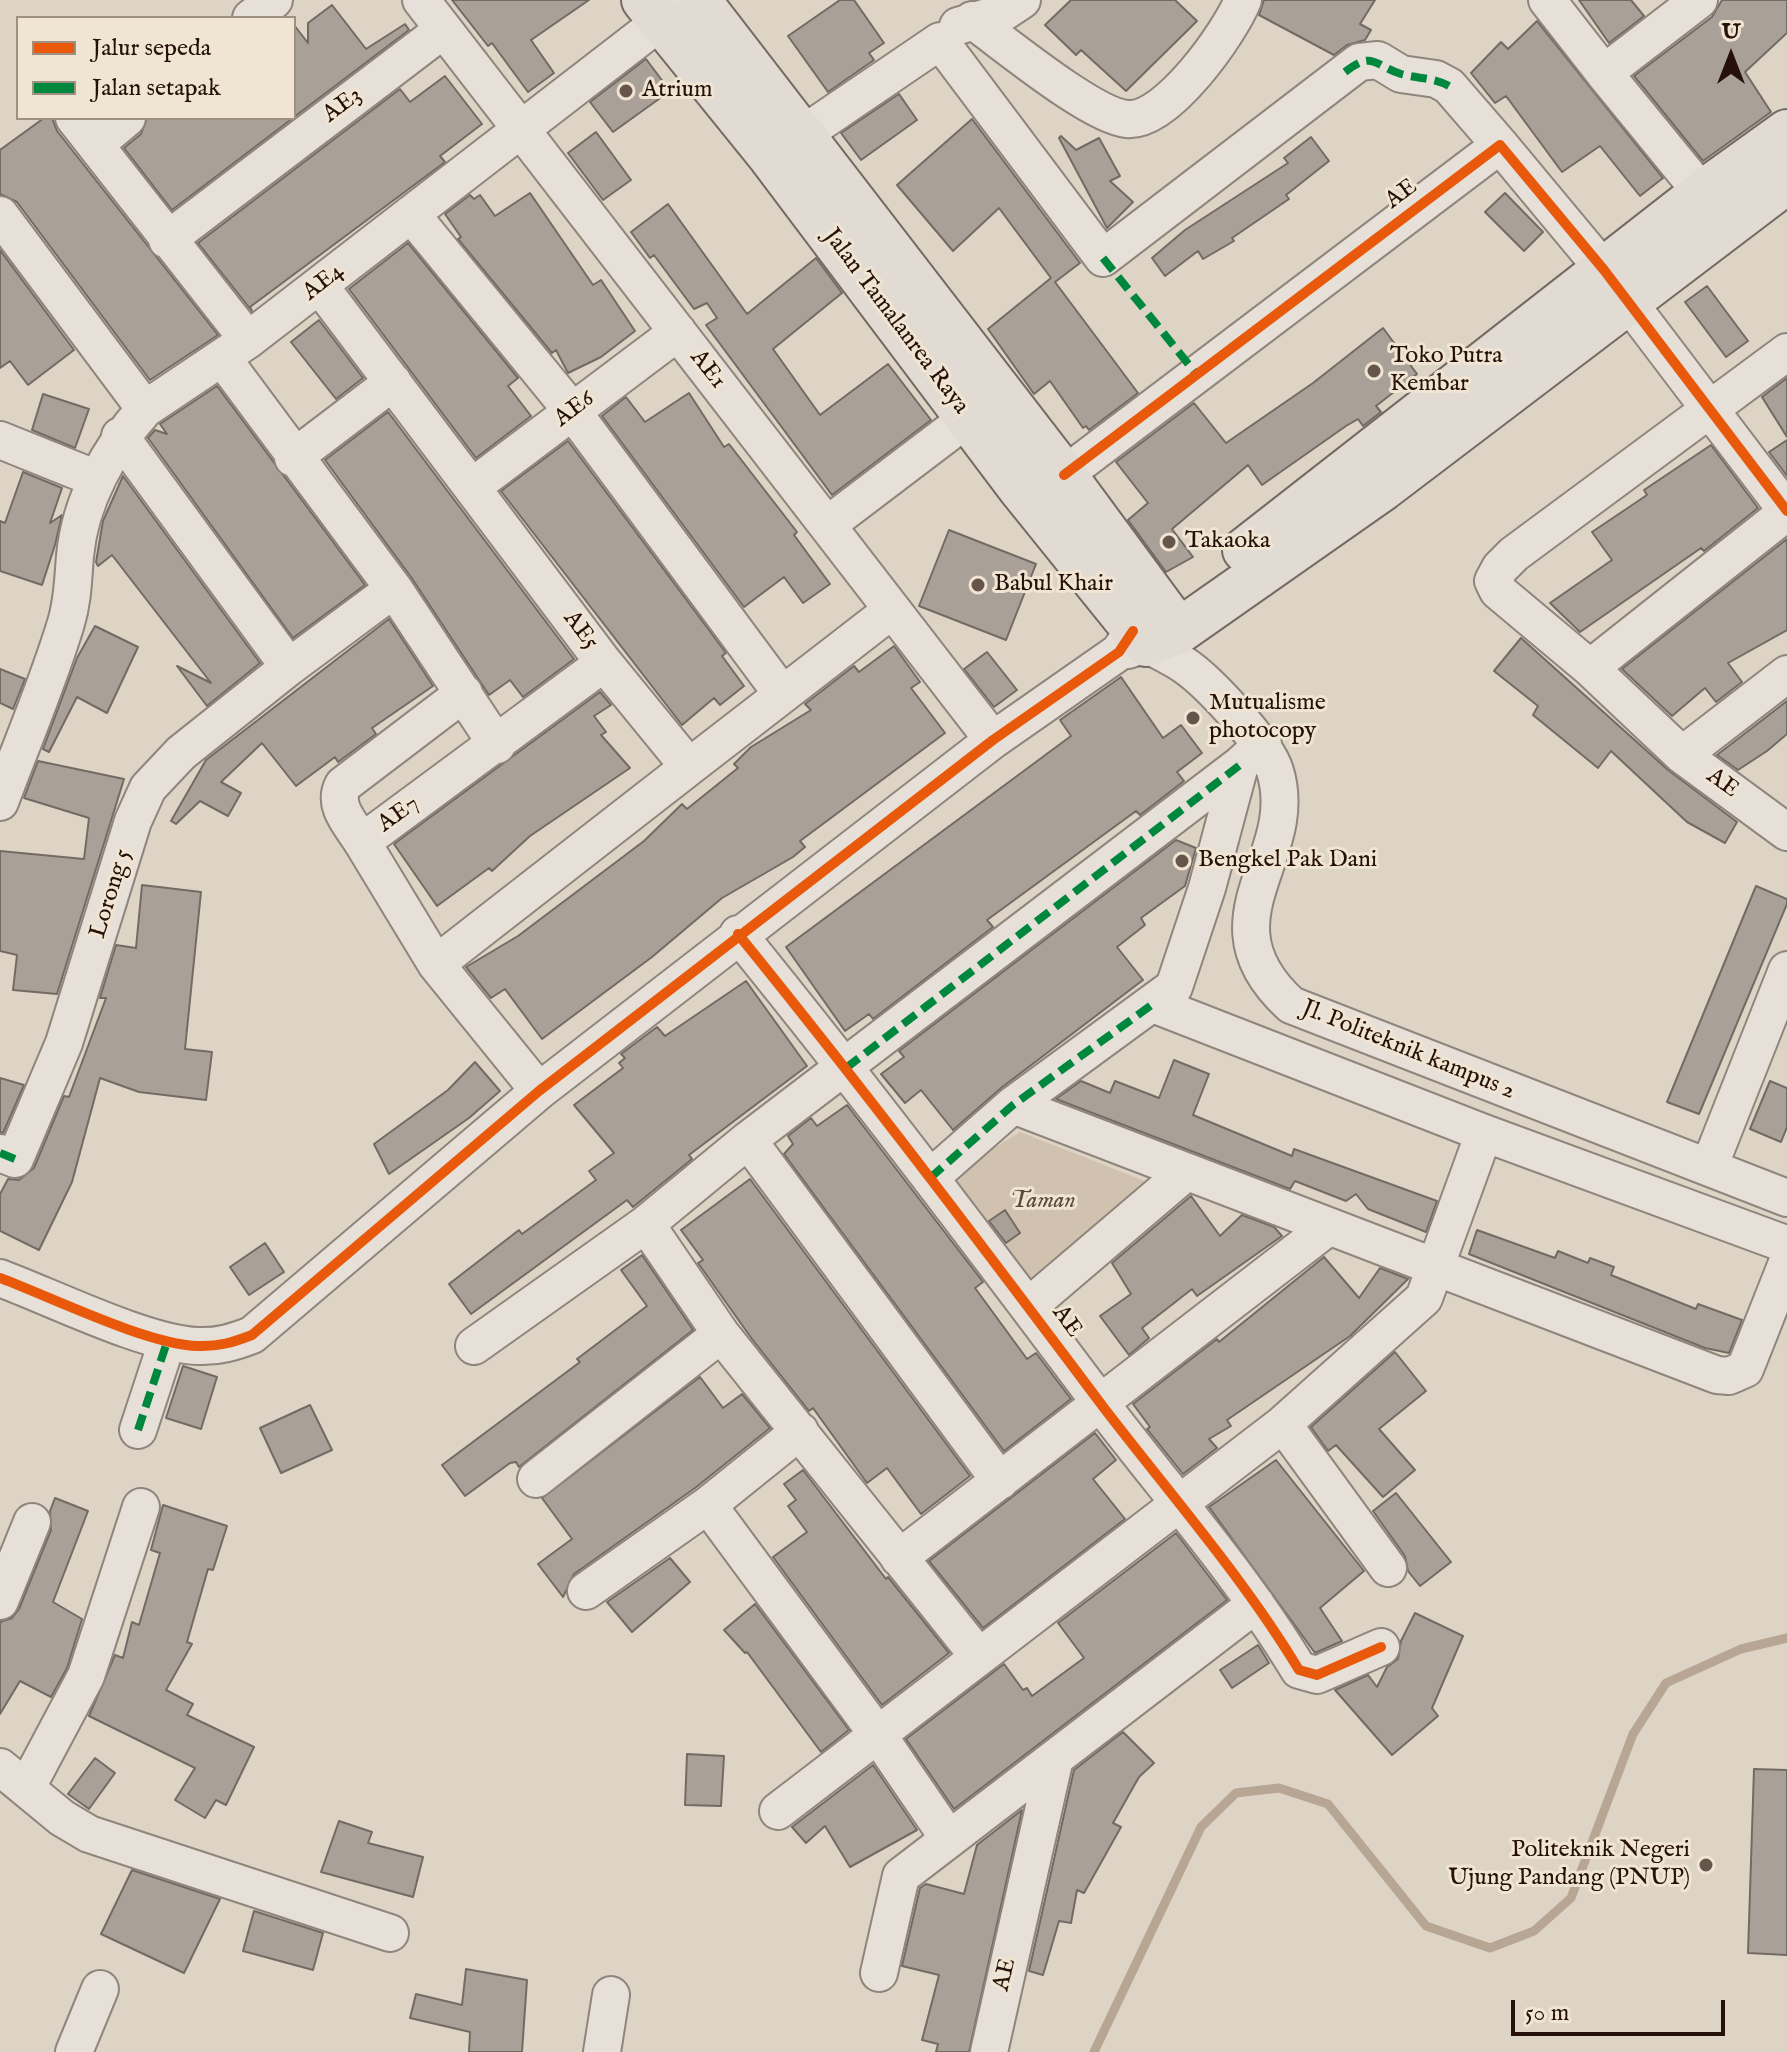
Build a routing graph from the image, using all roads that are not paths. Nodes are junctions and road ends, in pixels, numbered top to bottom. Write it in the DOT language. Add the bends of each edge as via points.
graph roads {
  1 [pos="274,0"];
  2 [pos="421,0"];
  3 [pos="698,0"];
  4 [pos="1022,0"];
  5 [pos="1243,0"];
  6 [pos="1547,0"];
  7 [pos="1699,0"];
  8 [pos="664,7"];
  9 [pos="254,16"];
  10 [pos="972,20"];
  11 [pos="443,30"];
  12 [pos="940,41"];
  13 [pos="1604,73"];
  14 [pos="121,120"];
  15 [pos="522,128"];
  16 [pos="85,131"];
  17 [pos="1787,132"];
  18 [pos="1500,145"];
  19 [pos="786,146"];
  20 [pos="1787,181"];
  21 [pos="1702,193"];
  22 [pos="411,214"];
  23 [pos="0,215"];
  24 [pos="167,240"];
  25 [pos="320,286"];
  26 [pos="1616,286"];
  27 [pos="678,332"];
  28 [pos="235,350"];
  29 [pos="1787,352"];
  30 [pos="393,382"];
  31 [pos="145,409"];
  32 [pos="1708,410"];
  33 [pos="573,412"];
  34 [pos="968,418"];
  35 [pos="120,436"];
  36 [pos="0,440"];
  37 [pos="293,458"];
  38 [pos="1064,475"];
  39 [pos="97,479"];
  40 [pos="472,487"];
  41 [pos="1787,512"];
  42 [pos="827,525"];
  43 [pos="394,589"];
  44 [pos="892,610"];
  45 [pos="1155,639"];
  46 [pos="604,663"];
  47 [pos="289,667"];
  48 [pos="1590,668"];
  49 [pos="1787,674"];
  50 [pos="464,693"];
  51 [pos="782,694"];
  52 [pos="993,740"];
  53 [pos="497,745"];
  54 [pos="1251,754"];
  55 [pos="1682,755"];
  56 [pos="689,767"];
  57 [pos="0,802"];
  58 [pos="1787,832"];
  59 [pos="362,842"];
  60 [pos="738,934"];
  61 [pos="436,964"];
  62 [pos="1787,970"];
  63 [pos="1153,1004"];
  64 [pos="846,1068"];
  65 [pos="539,1091"];
  66 [pos="1013,1105"];
  67 [pos="1484,1133"];
  68 [pos="748,1140"];
  69 [pos="0,1153"];
  70 [pos="1709,1167"];
  71 [pos="1185,1173"];
  72 [pos="930,1178"];
  73 [pos="1787,1198"];
  74 [pos="646,1224"];
  75 [pos="1327,1228"];
  76 [pos="1785,1251"];
  77 [pos="1437,1268"];
  78 [pos="0,1278"];
  79 [pos="1029,1306"];
  80 [pos="721,1334"];
  81 [pos="167,1342"];
  82 [pos="474,1346"];
  83 [pos="1101,1404"];
  84 [pos="1283,1424"];
  85 [pos="138,1430"];
  86 [pos="800,1431"];
  87 [pos="536,1479"];
  88 [pos="1000,1481"];
  89 [pos="708,1505"];
  90 [pos="1178,1505"];
  91 [pos="141,1507"];
  92 [pos="32,1522"];
  93 [pos="899,1558"];
  94 [pos="1388,1568"];
  95 [pos="586,1591"];
  96 [pos="0,1601"];
  97 [pos="1256,1604"];
  98 [pos="1381,1647"];
  99 [pos="979,1657"];
  100 [pos="878,1735"];
  101 [pos="1055,1758"];
  102 [pos="13,1777"];
  103 [pos="778,1811"];
  104 [pos="949,1839"];
  105 [pos="390,1933"];
  106 [pos="879,1973"];
  107 [pos="100,1989"];
  108 [pos="611,1995"];
  109 [pos="74,2052"];
  110 [pos="602,2052"];
  111 [pos="989,2052"];
  1 -- 9 [label="street"];
  2 -- 11 [label="street, AE1"];
  3 -- 19 [label="main road, Jalan Tamalanrea Raya"];
  4 -- 10 [label="street" via="1004,12"];
  5 -- 10 [label="street" via="1212,55 1180,89 1128,120 1073,94"];
  6 -- 13 [label="street"];
  7 -- 13 [label="street"];
  8 -- 15 [label="street, AE4"];
  8 -- 19 [label="main road, Jalan Tamalanrea Raya"];
  10 -- 12 [label="street"];
  11 -- 15 [label="street, AE1"];
  11 -- 24 [label="street, AE3"];
  12 -- 18 [label="street" via="1103,258 1359,62 1378,60 1401,74 1449,86"];
  12 -- 19 [label="street"];
  13 -- 21 [label="street"];
  14 -- 16 [label="street"];
  15 -- 22 [label="street, AE4"];
  15 -- 27 [label="street, AE1"];
  16 -- 24 [label="street"];
  17 -- 21 [label="main road"];
  18 -- 26 [label="street"];
  18 -- 38 [label="street, AE"];
  19 -- 34 [label="main road, Jalan Tamalanrea Raya"];
  19 -- 38 [label="main road, Jalan Tamalanrea Raya"];
  20 -- 26 [label="main road"];
  21 -- 26 [label="main road"];
  22 -- 25 [label="street, AE4"];
  22 -- 33 [label="street"];
  23 -- 31 [label="street"];
  24 -- 28 [label="street"];
  25 -- 28 [label="street, AE4"];
  25 -- 30 [label="street, AE5"];
  26 -- 32 [label="street"];
  26 -- 45 [label="main road"];
  27 -- 33 [label="street, AE6"];
  27 -- 42 [label="street, AE1"];
  28 -- 31 [label="street, AE4"];
  28 -- 37 [label="street"];
  29 -- 32 [label="street"];
  30 -- 37 [label="street"];
  30 -- 40 [label="street, AE5"];
  31 -- 35 [label="street, AE4"];
  32 -- 41 [label="street"];
  32 -- 48 [label="street, AE" via="1514,554 1493,581 1498,591"];
  33 -- 40 [label="street, AE6"];
  33 -- 51 [label="street"];
  34 -- 42 [label="street"];
  34 -- 45 [label="main road, Jalan Tamalanrea Raya"];
  35 -- 39 [label="street, AE4"];
  35 -- 47 [label="street"];
  36 -- 39 [label="street"];
  37 -- 43 [label="street"];
  38 -- 45 [label="main road, Jalan Tamalanrea Raya"];
  39 -- 57 [label="street, AE4" via="80,526 66,623"];
  40 -- 46 [label="street, AE5"];
  41 -- 48 [label="street"];
  42 -- 44 [label="street, AE1"];
  43 -- 47 [label="street"];
  43 -- 50 [label="street"];
  44 -- 51 [label="street"];
  44 -- 52 [label="street, AE1"];
  45 -- 52 [label="street"];
  45 -- 54 [label="street"];
  46 -- 53 [label="street, AE7"];
  46 -- 56 [label="street, AE5"];
  47 -- 69 [label="street, Lorong 5" via="181,753 148,788 64,1043 15,1159"];
  48 -- 55 [label="street, AE"];
  49 -- 55 [label="street"];
  50 -- 53 [label="street"];
  50 -- 59 [label="street" via="343,785 340,805"];
  51 -- 56 [label="street"];
  52 -- 60 [label="street"];
  53 -- 59 [label="street, AE7"];
  54 -- 63 [label="street" via="1185,961 1174,987"];
  54 -- 64 [label="street"];
  54 -- 70 [label="street, Jl. Politeknik kampus 2" via="1276,772 1277,808 1251,911 1251,943 1260,970 1276,990 1308,1013"];
  55 -- 58 [label="street, AE"];
  56 -- 61 [label="street"];
  59 -- 61 [label="street, AE7"];
  60 -- 64 [label="street, AE"];
  60 -- 65 [label="street"];
  61 -- 65 [label="street, AE7"];
  62 -- 70 [label="street"];
  63 -- 66 [label="street"];
  63 -- 67 [label="street"];
  64 -- 68 [label="street"];
  64 -- 72 [label="street, AE"];
  65 -- 81 [label="street" via="252,1335 226,1345"];
  66 -- 71 [label="street"];
  66 -- 72 [label="street"];
  67 -- 76 [label="street"];
  67 -- 77 [label="street"];
  68 -- 74 [label="street"];
  68 -- 88 [label="street"];
  70 -- 73 [label="street, Jl. Politeknik kampus 2"];
  71 -- 75 [label="street"];
  71 -- 79 [label="street"];
  72 -- 79 [label="street, AE"];
  74 -- 80 [label="street"];
  74 -- 82 [label="street"];
  75 -- 77 [label="street"];
  75 -- 83 [label="street"];
  76 -- 77 [label="street" via="1750,1360 1745,1369 1729,1376"];
  77 -- 84 [label="street" via="1424,1298"];
  78 -- 81 [label="street"];
  79 -- 83 [label="street, AE"];
  80 -- 86 [label="street"];
  80 -- 87 [label="street"];
  81 -- 85 [label="street"];
  83 -- 88 [label="street"];
  83 -- 90 [label="street, AE"];
  84 -- 90 [label="street"];
  84 -- 94 [label="street"];
  86 -- 89 [label="street"];
  86 -- 93 [label="street"];
  88 -- 93 [label="street"];
  89 -- 95 [label="street"];
  89 -- 100 [label="street"];
  90 -- 97 [label="street, AE"];
  90 -- 99 [label="street"];
  91 -- 102 [label="street" via="86,1676"];
  92 -- 96 [label="street"];
  93 -- 99 [label="street"];
  97 -- 98 [label="street, AE" via="1306,1675"];
  97 -- 101 [label="street"];
  99 -- 100 [label="street"];
  100 -- 103 [label="street"];
  100 -- 104 [label="street"];
  101 -- 104 [label="street"];
  101 -- 111 [label="street, AE"];
  102 -- 105 [label="street" via="89,1834"];
  104 -- 106 [label="street" via="898,1882"];
  107 -- 109 [label="street"];
  108 -- 110 [label="street"];
}
